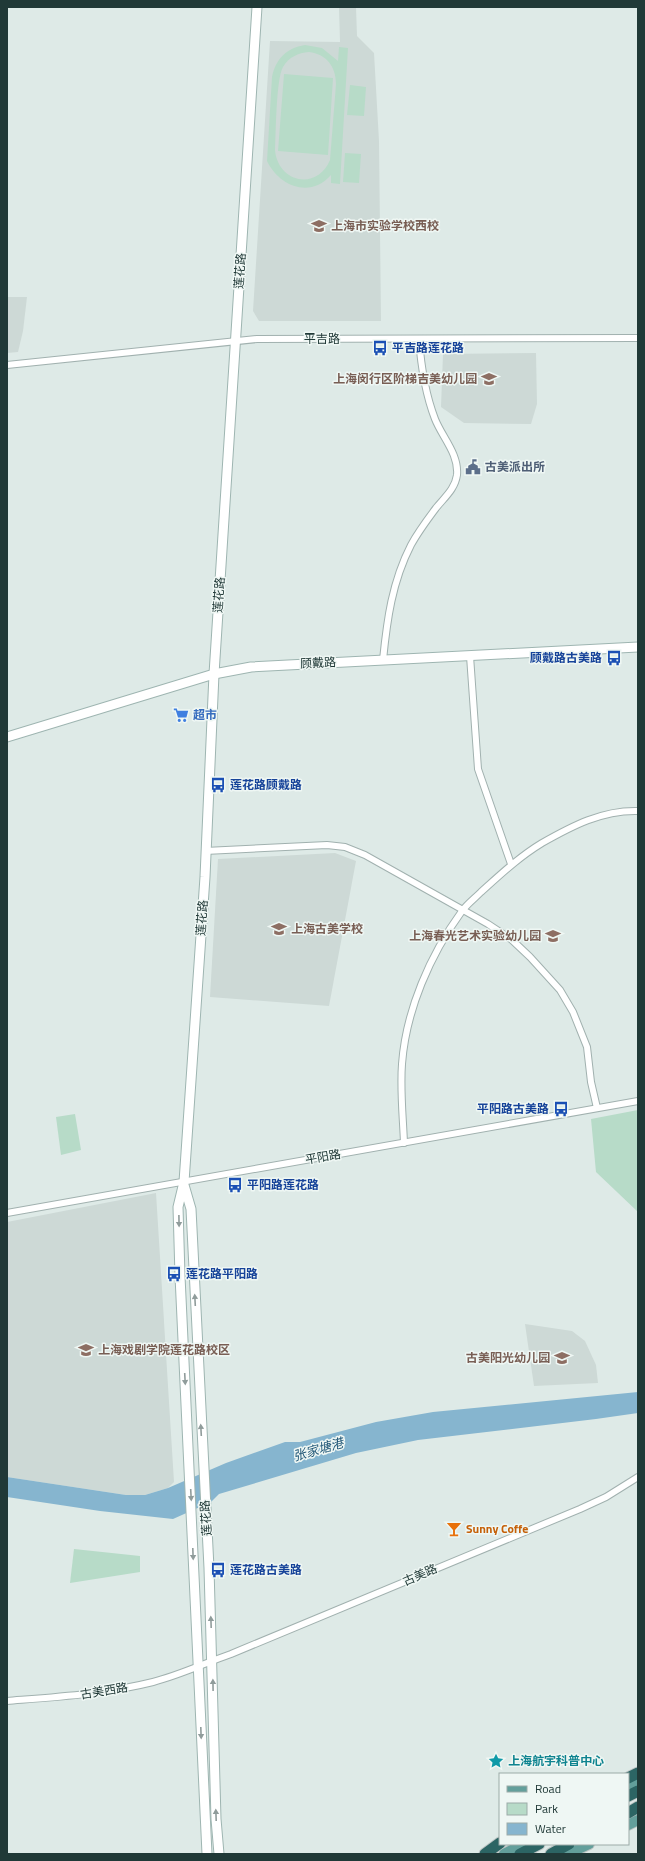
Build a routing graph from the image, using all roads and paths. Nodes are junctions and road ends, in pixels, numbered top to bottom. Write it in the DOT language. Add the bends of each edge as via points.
graph roads {
  1 [pos="257,7"];
  2 [pos="419,338"];
  3 [pos="638,338"];
  4 [pos="235,340"];
  5 [pos="7,364"];
  6 [pos="638,647"];
  7 [pos="470,656"];
  8 [pos="383,660"];
  9 [pos="214,674"];
  10 [pos="7,737"];
  11 [pos="638,810"];
  12 [pos="205,851"];
  13 [pos="511,864"];
  14 [pos="462,910"];
  15 [pos="638,1101"];
  16 [pos="597,1108"];
  17 [pos="404,1143"];
  18 [pos="184,1182"];
  19 [pos="7,1213"];
  20 [pos="638,1477"];
  21 [pos="213,1660"];
  22 [pos="199,1666"];
  23 [pos="7,1701"];
  24 [pos="638,1773"];
  25 [pos="629,1778"];
  26 [pos="638,1782"];
  27 [pos="629,1787"];
  28 [pos="638,1790"];
  29 [pos="629,1795"];
  30 [pos="638,1807"];
  31 [pos="629,1812"];
  32 [pos="638,1820"];
  33 [pos="629,1824"];
  34 [pos="499,1844"];
  35 [pos="521,1845"];
  36 [pos="537,1845"];
  37 [pos="567,1845"];
  38 [pos="587,1845"];
  39 [pos="207,1854"];
  40 [pos="219,1854"];
  41 [pos="485,1854"];
  42 [pos="504,1854"];
  43 [pos="520,1854"];
  44 [pos="550,1854"];
  45 [pos="568,1854"];
  1 -- 4 [label="main road, 莲花路"];
  2 -- 3 [label="street, 平吉路"];
  2 -- 4 [label="street, 平吉路"];
  2 -- 8 [label="street" via="428,399 435,420 454,456 457,475 455,484 425,522 411,545 400,569 389,610"];
  4 -- 5 [label="street, 平吉路"];
  4 -- 9 [label="main road, 莲花路"];
  6 -- 7 [label="main road, 顾戴路"];
  7 -- 8 [label="main road, 顾戴路"];
  7 -- 13 [label="street" via="478,769"];
  8 -- 9 [label="main road, 顾戴路" via="251,667"];
  9 -- 10 [label="main road, 顾戴路"];
  9 -- 12 [label="main road, 莲花路"];
  11 -- 13 [label="street" via="609,813 580,823"];
  12 -- 14 [label="street" via="327,844 345,847 365,855"];
  12 -- 18 [label="main road, 莲花路"];
  13 -- 14 [label="street"];
  14 -- 16 [label="street" via="512,940 560,990 587,1047"];
  14 -- 17 [label="street" via="430,964 411,1016 402,1064"];
  15 -- 16 [label="street, 平阳路"];
  16 -- 17 [label="street, 平阳路"];
  17 -- 18 [label="street, 平阳路"];
  18 -- 19 [label="street, 平阳路"];
  21 -- 18 [label="main road, 莲花路, one-way" via="191,1209"];
  18 -- 22 [label="main road, 莲花路, one-way" via="178,1207 180,1276"];
  20 -- 21 [label="street, 古美路" via="606,1498"];
  21 -- 22 [label="street, 古美路"];
  40 -- 21 [label="main road, 莲花路, one-way"];
  22 -- 23 [label="street, 古美西路" via="118,1690"];
  22 -- 39 [label="main road, 莲花路, one-way"];
  24 -- 25 [label="highway"];
  26 -- 27 [label="main road"];
  28 -- 29 [label="highway"];
  30 -- 31 [label="highway"];
  32 -- 33 [label="main road"];
  34 -- 41 [label="highway"];
  35 -- 42 [label="main road"];
  36 -- 43 [label="highway"];
  37 -- 44 [label="highway"];
  38 -- 45 [label="main road"];
}
